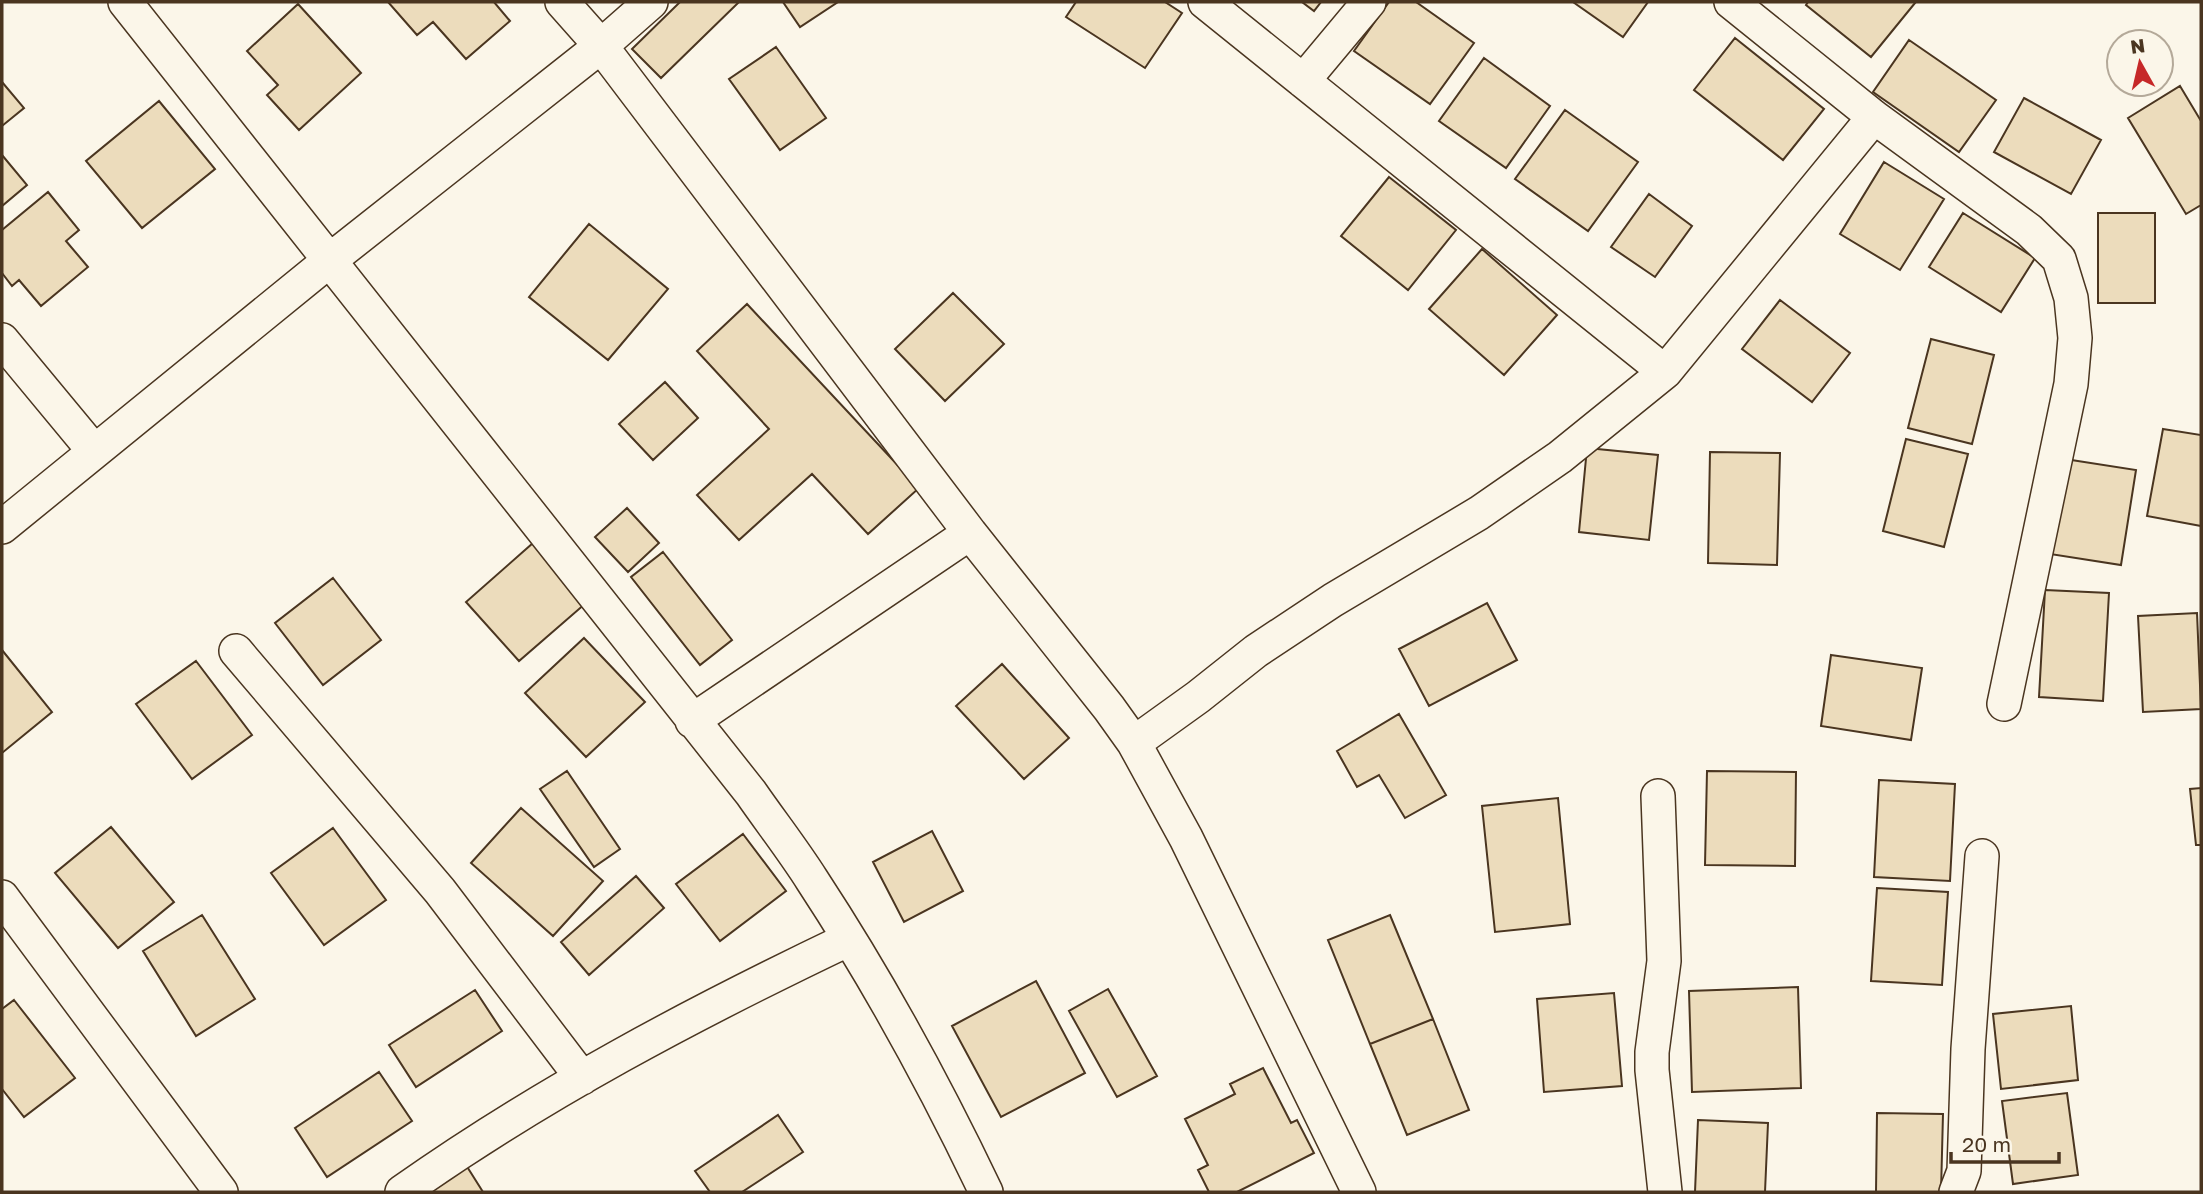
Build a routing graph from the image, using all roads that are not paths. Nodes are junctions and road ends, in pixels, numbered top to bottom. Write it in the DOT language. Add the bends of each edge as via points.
graph roads {
  1 [pos="125,2"];
  2 [pos="562,2"];
  3 [pos="651,2"];
  4 [pos="1205,2"];
  5 [pos="1368,2"];
  6 [pos="1731,2"];
  7 [pos="601,46"];
  8 [pos="1303,81"];
  9 [pos="1874,117"];
  10 [pos="330,260"];
  11 [pos="2,340"];
  12 [pos="1665,372"];
  13 [pos="94,451"];
  14 [pos="2,527"];
  15 [pos="970,533"];
  16 [pos="236,651"];
  17 [pos="2004,704"];
  18 [pos="692,721"];
  19 [pos="1134,743"];
  20 [pos="1658,796"];
  21 [pos="1982,856"];
  22 [pos="2,897"];
  23 [pos="849,939"];
  24 [pos="582,1078"];
  25 [pos="222,1192"];
  26 [pos="402,1192"];
  27 [pos="986,1192"];
  28 [pos="1359,1192"];
  29 [pos="1665,1192"];
  30 [pos="1956,1192"];
  1 -- 10 [label="street"];
  2 -- 7 [label="street"];
  3 -- 7 [label="street"];
  4 -- 8 [label="street"];
  5 -- 8 [label="street"];
  6 -- 9 [label="street"];
  7 -- 10 [label="street"];
  7 -- 15 [label="street"];
  8 -- 12 [label="street"];
  9 -- 12 [label="street"];
  9 -- 17 [label="street" via="2029,230 2059,259 2071,298 2075,338 2071,384"];
  10 -- 13 [label="street"];
  10 -- 18 [label="street"];
  11 -- 13 [label="street"];
  12 -- 19 [label="street" via="1550,464 1256,651"];
  13 -- 14 [label="street"];
  15 -- 18 [label="street"];
  15 -- 19 [label="street"];
  16 -- 24 [label="street" via="440,891"];
  18 -- 23 [label="street" via="758,804"];
  19 -- 28 [label="street" via="1186,838"];
  20 -- 29 [label="street" via="1664,961 1652,1070"];
  21 -- 30 [label="street" via="1964,1171"];
  22 -- 25 [label="street"];
  23 -- 24 [label="street" via="740,991"];
  23 -- 27 [label="street"];
  24 -- 26 [label="street"];
}
